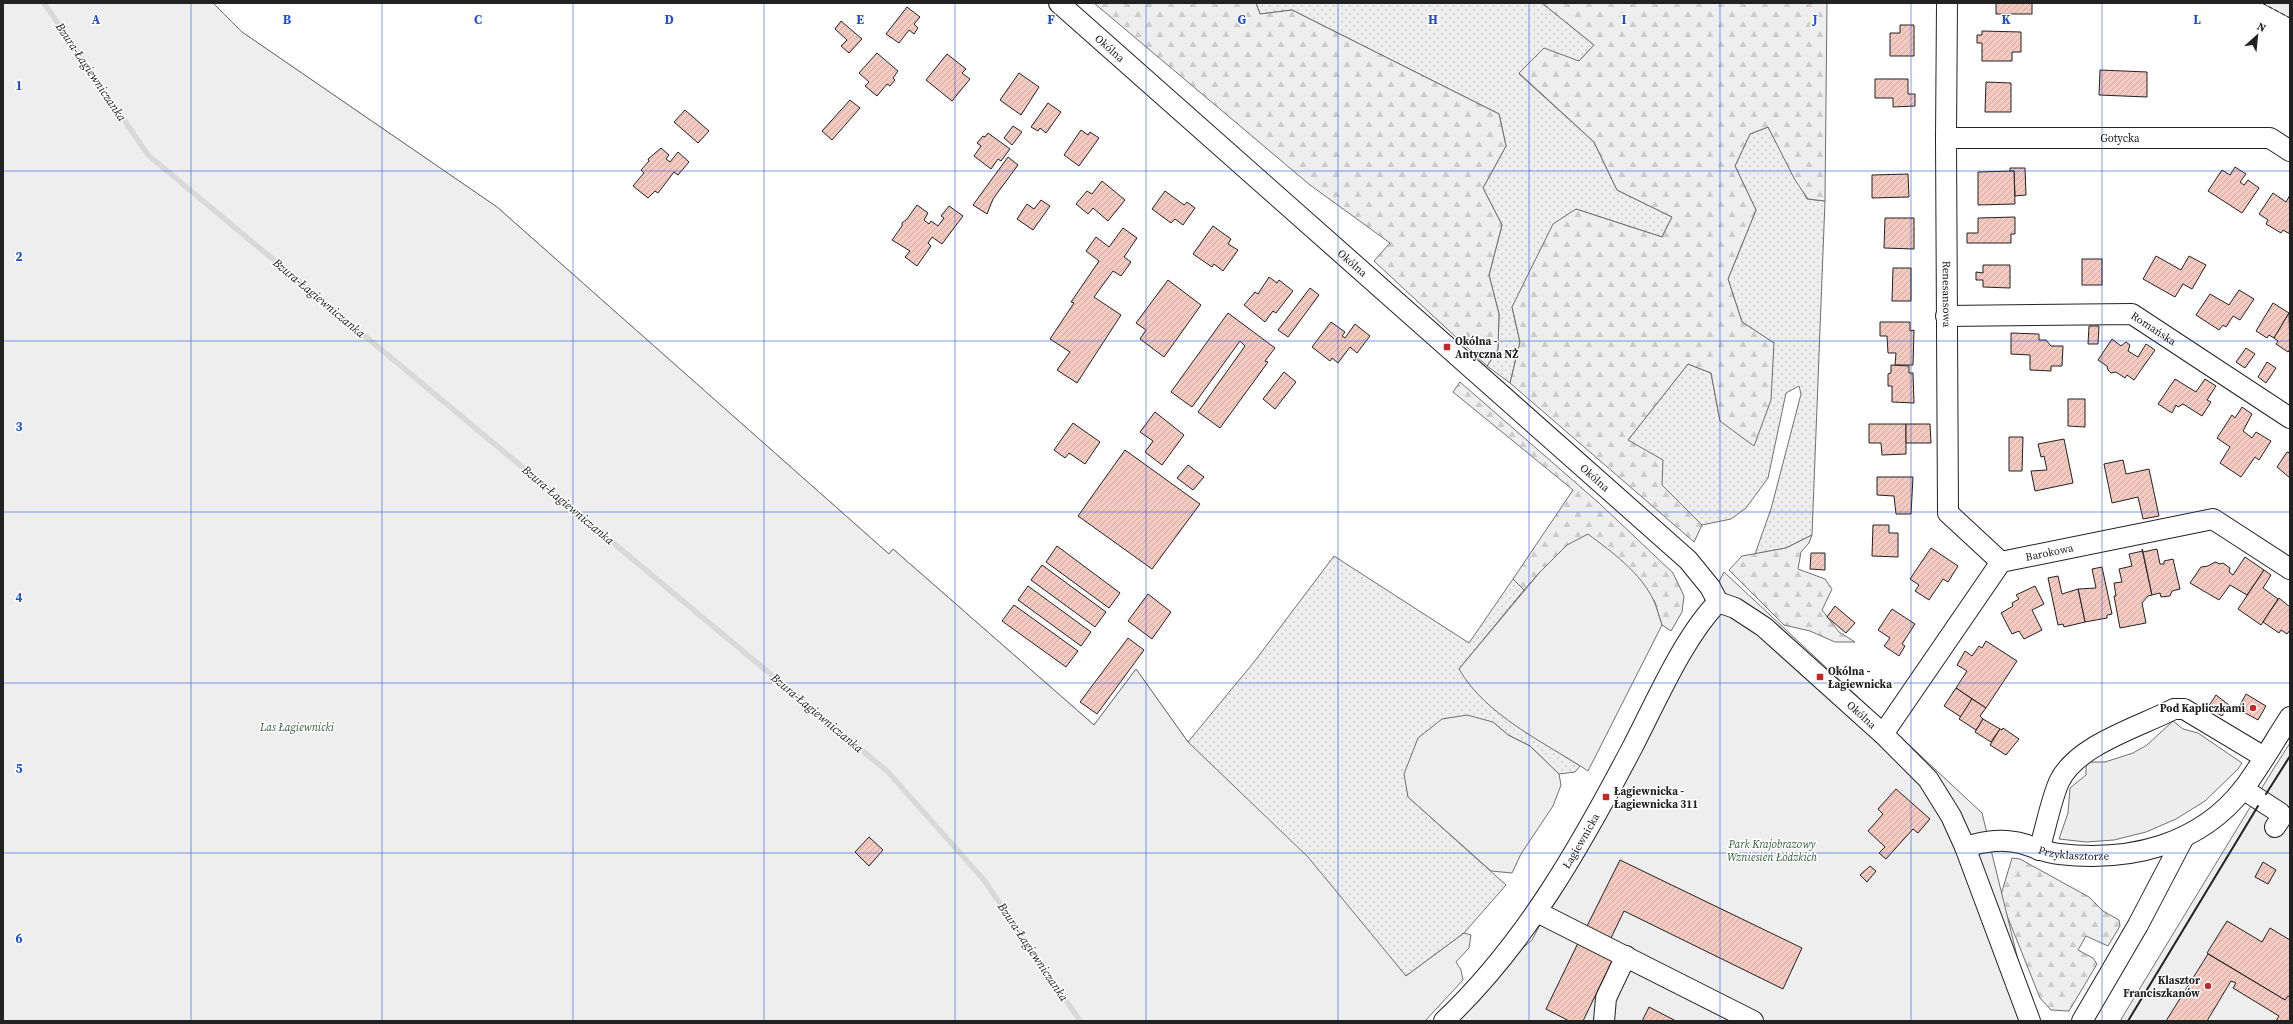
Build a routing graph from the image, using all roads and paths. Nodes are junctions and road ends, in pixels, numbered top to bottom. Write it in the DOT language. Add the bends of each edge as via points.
graph roads {
  1 [pos="1059,3"];
  2 [pos="1947,3"];
  3 [pos="1946,138"];
  4 [pos="2290,151"];
  5 [pos="1946,316"];
  6 [pos="2290,418"];
  7 [pos="2002,562"];
  8 [pos="2290,569"];
  9 [pos="1718,602"];
  10 [pos="2290,717"];
  11 [pos="1883,734"];
  12 [pos="2264,757"];
  13 [pos="2243,789"];
  14 [pos="2275,827"];
  15 [pos="2183,839"];
  16 [pos="1965,847"];
  17 [pos="2039,850"];
  18 [pos="1537,912"];
  19 [pos="1626,956"];
  20 [pos="1444,1021"];
  21 [pos="1604,1021"];
  22 [pos="1753,1021"];
  23 [pos="2030,1021"];
  24 [pos="2082,1021"];
  1 -- 9 [label="street, Okólna" via="1688,560 1710,587"];
  2 -- 3 [label="street, Renesansowa"];
  3 -- 4 [label="street, Gotycka" via="2270,138"];
  3 -- 5 [label="street, Renesansowa"];
  5 -- 6 [label="street, Romańska" via="2132,314"];
  5 -- 7 [label="street, Renesansowa" via="1948,513"];
  7 -- 8 [label="street, Barokowa" via="2212,519"];
  7 -- 11 [label="street"];
  9 -- 11 [label="street, Okólna" via="1735,608 1764,628"];
  9 -- 18 [label="street, Łagiewnicka" via="1690,639 1577,850"];
  10 -- 12 [label="street, Przyklasztorze"];
  11 -- 16 [label="street, Okólna" via="1928,779 1951,816"];
  12 -- 13 [label="street, Przyklasztorze"];
  12 -- 17 [label="street" via="2184,709 2174,709 2082,754 2069,767 2059,782"];
  13 -- 14 [label="street" via="2280,813 2281,818"];
  13 -- 15 [label="street, Przyklasztorze" via="2210,820"];
  15 -- 17 [label="street, Przyklasztorze" via="2145,850 2103,856"];
  15 -- 24 [label="street, Przyklasztorze" via="2138,925"];
  16 -- 17 [label="street, Przyklasztorze" via="2000,840"];
  16 -- 23 [label="street, Okólna"];
  18 -- 19 [label="street"];
  18 -- 20 [label="street, Łagiewnicka" via="1491,971"];
  19 -- 21 [label="street" via="1606,998"];
  19 -- 22 [label="street"];
}
